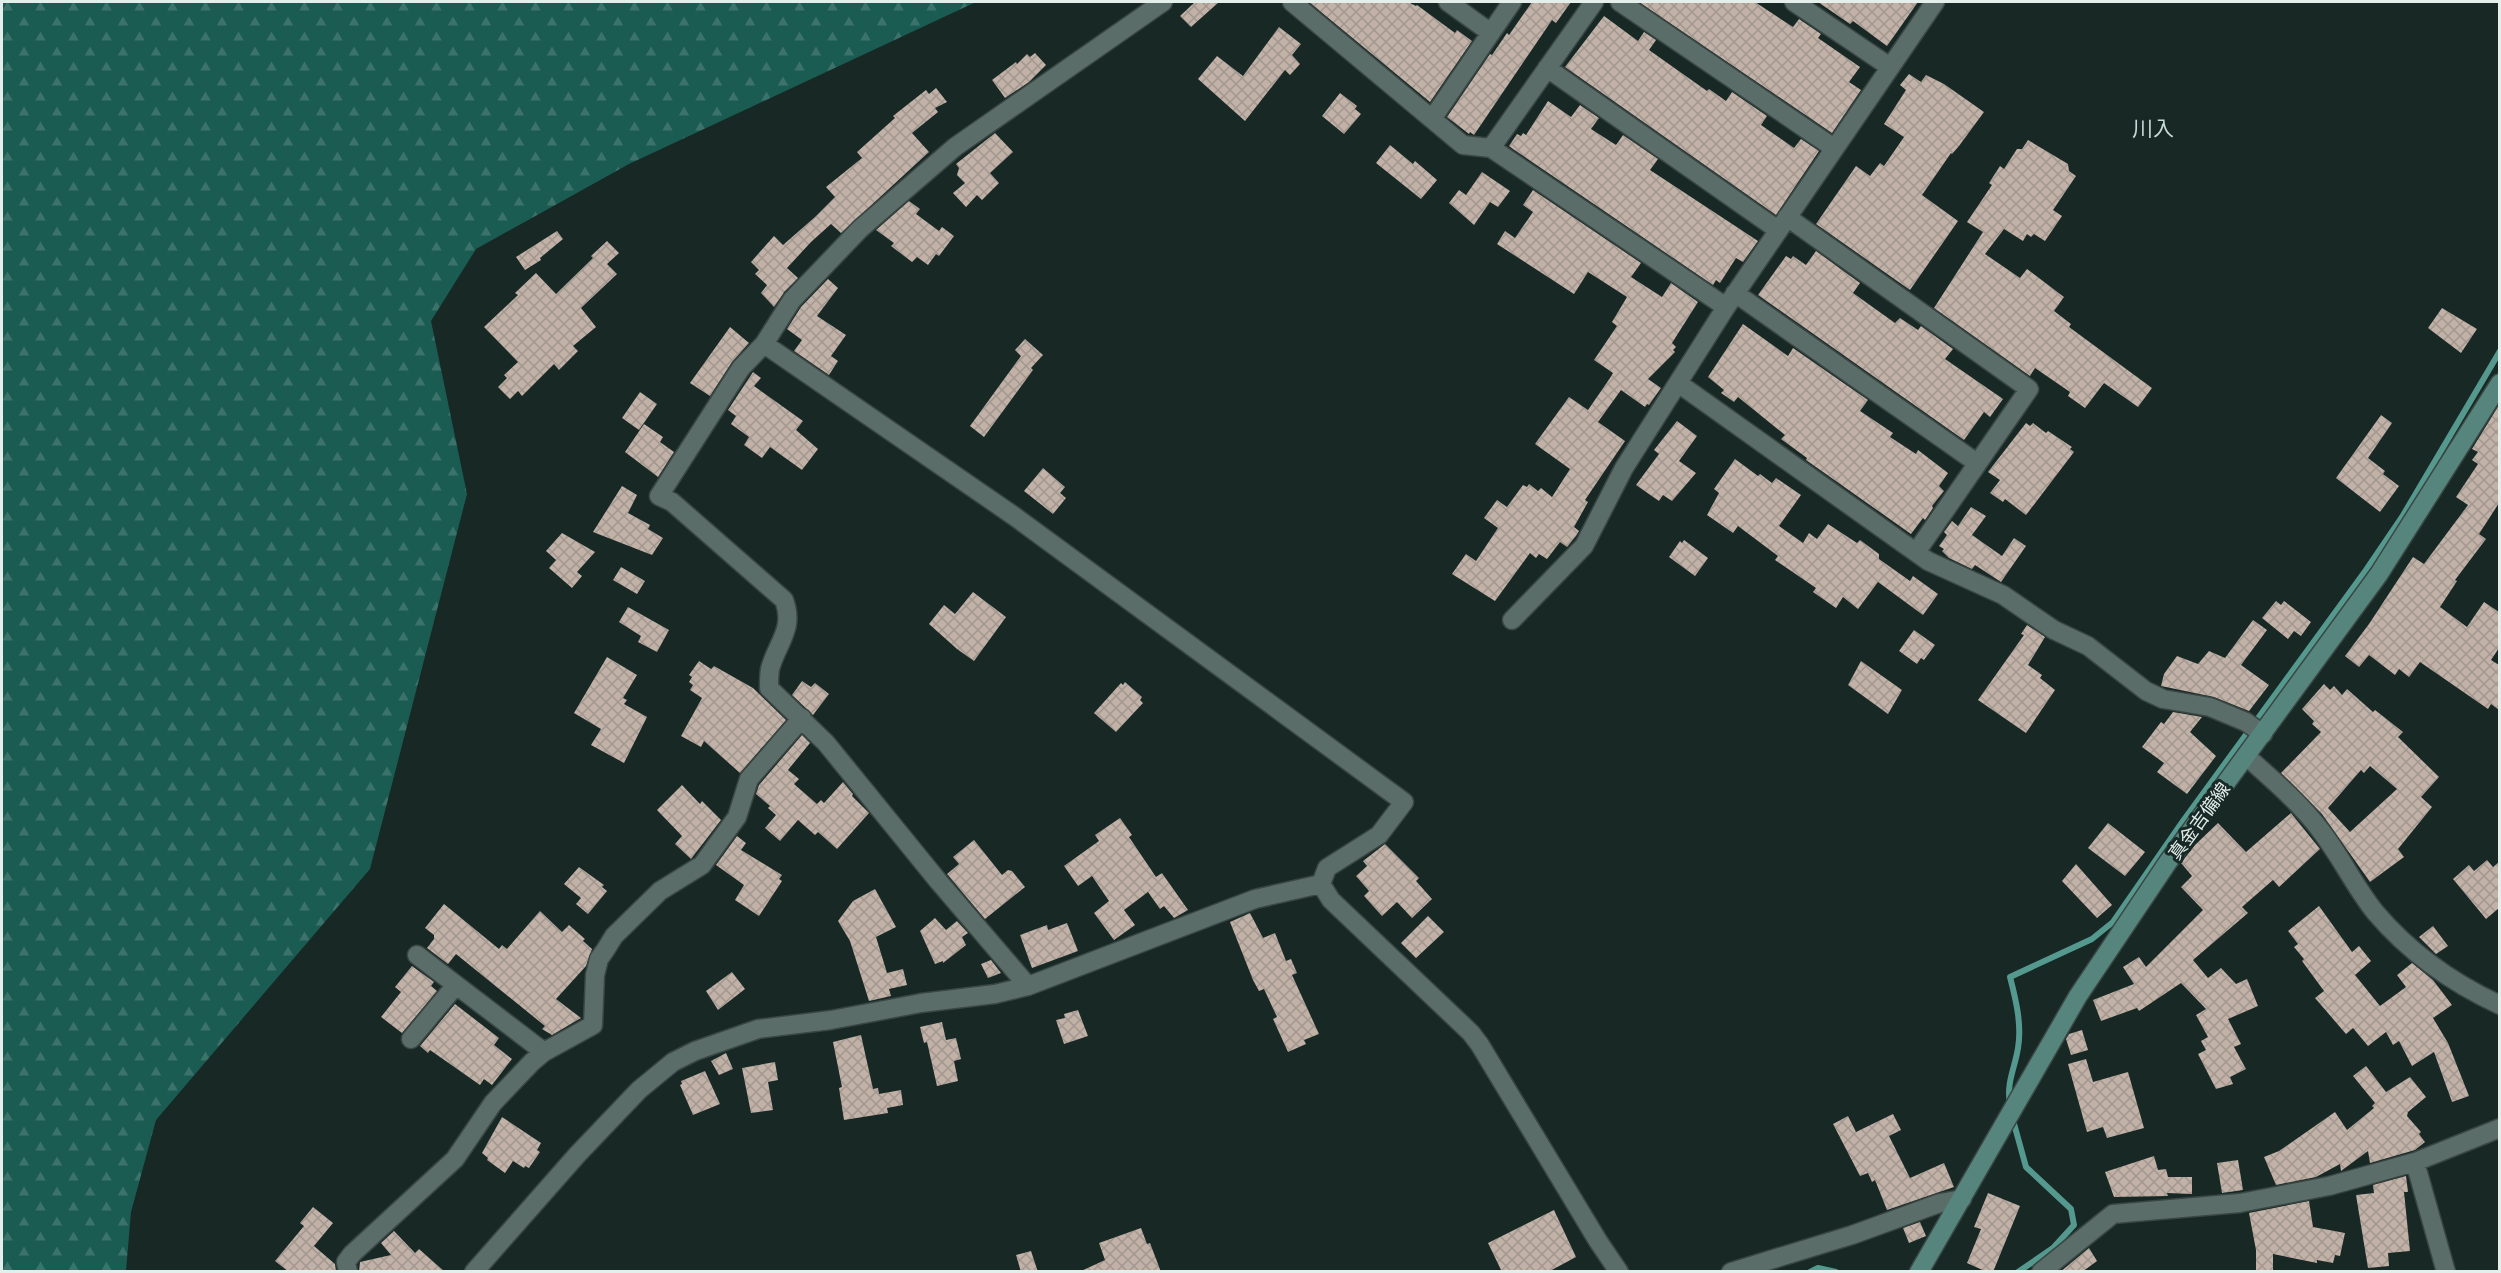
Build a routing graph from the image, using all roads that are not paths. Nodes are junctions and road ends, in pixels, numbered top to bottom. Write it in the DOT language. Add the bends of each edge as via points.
graph roads {
  1 [pos="1162,2"];
  2 [pos="1292,2"];
  3 [pos="1448,2"];
  4 [pos="1512,2"];
  5 [pos="1594,2"];
  6 [pos="1620,2"];
  7 [pos="1935,2"];
  8 [pos="1805,4"];
  9 [pos="1491,33"];
  10 [pos="1890,67"];
  11 [pos="1547,68"];
  12 [pos="1432,119"];
  13 [pos="1491,148"];
  14 [pos="1834,148"];
  15 [pos="1783,224"];
  16 [pos="1730,300"];
  17 [pos="764,344"];
  18 [pos="1678,383"];
  19 [pos="2499,383"];
  20 [pos="1977,463"];
  21 [pos="1917,551"];
  22 [pos="1512,620"];
  23 [pos="802,718"];
  24 [pos="2255,728"];
  25 [pos="2246,756"];
  26 [pos="1321,884"];
  27 [pos="417,955"];
  28 [pos="456,984"];
  29 [pos="1029,986"];
  30 [pos="2499,1005"];
  31 [pos="411,1039"];
  32 [pos="544,1052"];
  33 [pos="2499,1128"];
  34 [pos="2415,1162"];
  35 [pos="1962,1199"];
  36 [pos="348,1272"];
  37 [pos="474,1272"];
  38 [pos="1619,1272"];
  39 [pos="1731,1272"];
  40 [pos="1919,1272"];
  41 [pos="2041,1272"];
  42 [pos="2446,1272"];
  1 -- 17 [label="street" via="955,147 860,229 792,300"];
  2 -- 12 [label="street"];
  3 -- 9 [label="street"];
  4 -- 9 [label="street"];
  5 -- 11 [label="street"];
  6 -- 14 [label="street"];
  7 -- 10 [label="street"];
  8 -- 10 [label="street"];
  9 -- 12 [label="street"];
  10 -- 14 [label="street"];
  11 -- 13 [label="street"];
  11 -- 15 [label="street"];
  12 -- 13 [label="street" via="1463,145"];
  13 -- 16 [label="street"];
  14 -- 15 [label="street"];
  15 -- 16 [label="street"];
  15 -- 20 [label="street" via="2029,389"];
  16 -- 18 [label="street"];
  16 -- 20 [label="street"];
  17 -- 23 [label="street" via="727,387 659,496 672,502 784,600 789,613 770,670 769,688"];
  17 -- 26 [label="street" via="1014,516 1404,802 1379,835 1328,868"];
  18 -- 21 [label="street"];
  18 -- 22 [label="street" via="1624,468 1584,546"];
  19 -- 24 [label="main road, 真金吉備線" via="2379,574"];
  20 -- 21 [label="street"];
  21 -- 24 [label="street" via="1928,561 2003,595 2054,630 2088,646 2146,692 2210,707"];
  23 -- 29 [label="street"];
  23 -- 32 [label="street" via="749,778 737,817 702,866 660,891 614,936 599,959 595,975 593,1024"];
  24 -- 25 [label="main road, 真金吉備線"];
  25 -- 30 [label="street" via="2304,810 2374,911 2399,938 2466,989"];
  25 -- 35 [label="main road, 真金吉備線" via="2168,862 2078,996"];
  26 -- 29 [label="street" via="1255,899"];
  26 -- 38 [label="street" via="1331,900 1471,1033"];
  27 -- 28 [label="street"];
  28 -- 31 [label="street"];
  28 -- 32 [label="street"];
  29 -- 37 [label="street" via="758,1029 687,1054 639,1090"];
  32 -- 36 [label="street" via="493,1103 455,1159 352,1254 346,1262"];
  33 -- 34 [label="street"];
  34 -- 41 [label="street" via="2328,1186 2240,1203 2113,1214"];
  34 -- 42 [label="street"];
  35 -- 39 [label="street"];
  35 -- 40 [label="main road, 真金吉備線"];
}
